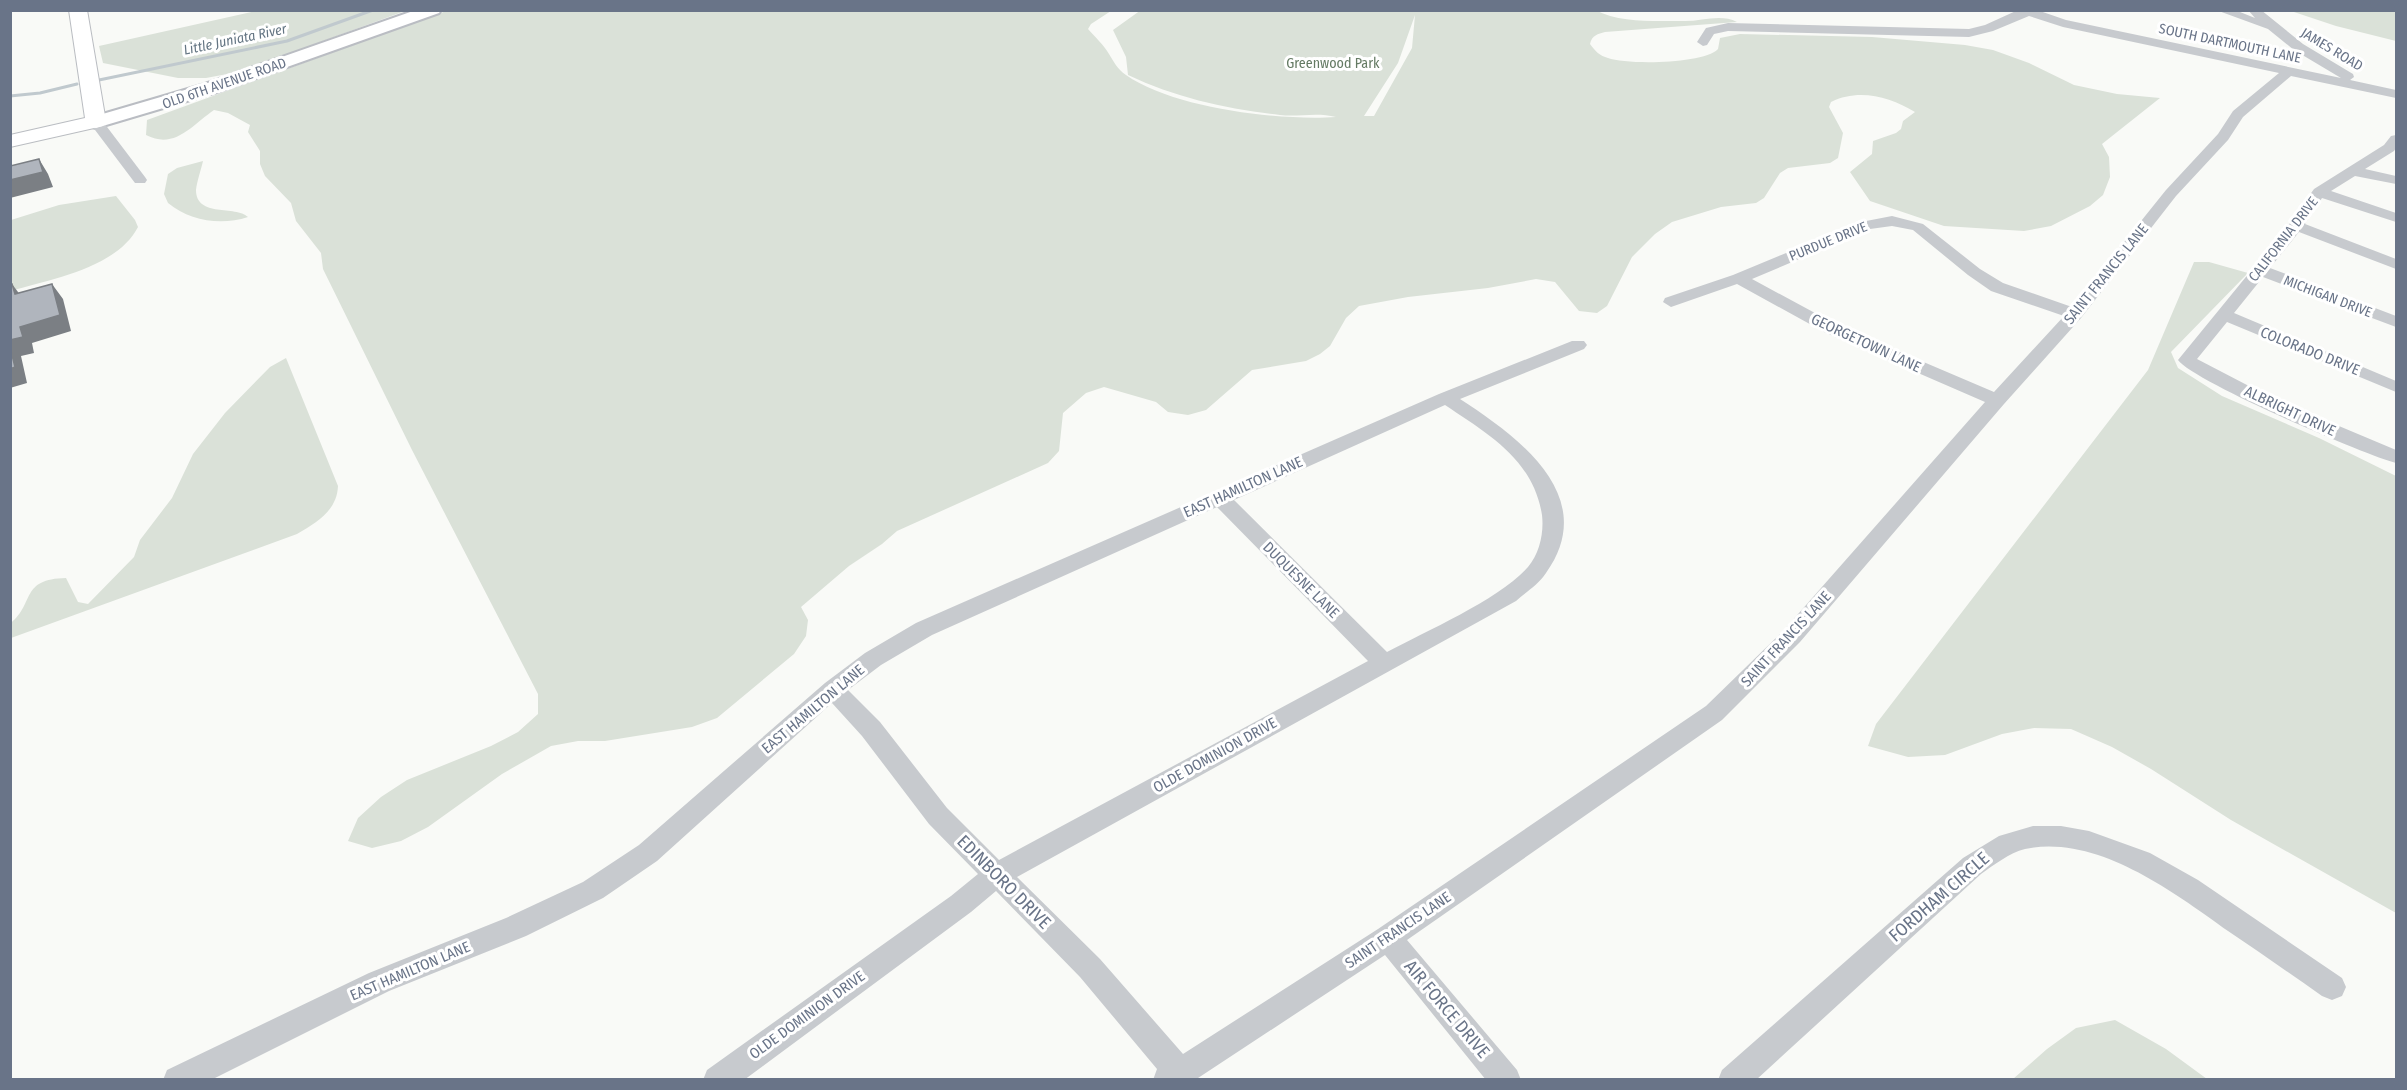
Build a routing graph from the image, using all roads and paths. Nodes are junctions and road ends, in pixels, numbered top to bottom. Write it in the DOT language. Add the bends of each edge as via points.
graph roads {
  1 [pos="78,10"];
  2 [pos="433,10"];
  3 [pos="2222,10"];
  4 [pos="2254,10"];
  5 [pos="2025,11"];
  6 [pos="2271,28"];
  7 [pos="1703,42"];
  8 [pos="2289,71"];
  9 [pos="2368,88"];
  10 [pos="2397,94"];
  11 [pos="96,122"];
  12 [pos="10,141"];
  13 [pos="2394,146"];
  14 [pos="2352,171"];
  15 [pos="140,180"];
  16 [pos="2397,180"];
  17 [pos="2319,192"];
  18 [pos="2397,218"];
  19 [pos="2296,226"];
  20 [pos="2397,264"];
  21 [pos="2260,270"];
  22 [pos="1739,278"];
  23 [pos="1671,302"];
  24 [pos="2075,314"];
  25 [pos="2224,315"];
  26 [pos="2397,321"];
  27 [pos="1578,345"];
  28 [pos="2187,360"];
  29 [pos="2397,387"];
  30 [pos="1446,398"];
  31 [pos="1997,400"];
  32 [pos="2397,457"];
  33 [pos="1219,497"];
  34 [pos="1383,662"];
  35 [pos="833,689"];
  36 [pos="996,875"];
  37 [pos="1388,938"];
  38 [pos="2332,987"];
  39 [pos="1174,1076"];
  40 [pos="178,1080"];
  41 [pos="718,1080"];
  42 [pos="1506,1080"];
  43 [pos="1733,1080"];
  1 -- 11 [label="main road"];
  2 -- 11 [label="main road, OLD 6TH AVENUE ROAD" via="211,88"];
  3 -- 6 [label="street"];
  4 -- 6 [label="street, JAMES ROAD"];
  5 -- 7 [label="street" via="1969,33 1728,27 1710,31"];
  5 -- 8 [label="street, SOUTH DARTMOUTH LANE" via="2063,23"];
  6 -- 9 [label="street, JAMES ROAD"];
  8 -- 9 [label="street, SOUTH DARTMOUTH LANE"];
  8 -- 24 [label="street, SAINT FRANCIS LANE" via="2238,114"];
  9 -- 10 [label="street, SOUTH DARTMOUTH LANE"];
  11 -- 12 [label="main road, OLD 6TH AVENUE ROAD"];
  11 -- 15 [label="street"];
  13 -- 14 [label="street, CALIFORNIA DRIVE"];
  14 -- 16 [label="street"];
  14 -- 17 [label="street, CALIFORNIA DRIVE"];
  17 -- 18 [label="street"];
  17 -- 19 [label="street, CALIFORNIA DRIVE"];
  19 -- 20 [label="street"];
  19 -- 21 [label="street, CALIFORNIA DRIVE"];
  21 -- 25 [label="street, CALIFORNIA DRIVE"];
  21 -- 26 [label="street, MICHIGAN DRIVE"];
  22 -- 23 [label="street, PURDUE DRIVE"];
  22 -- 24 [label="street, PURDUE DRIVE" via="1866,225 1899,222 1918,227 1997,287"];
  22 -- 31 [label="street, GEORGETOWN LANE" via="1885,353"];
  24 -- 31 [label="street, SAINT FRANCIS LANE"];
  25 -- 28 [label="street, CALIFORNIA DRIVE"];
  25 -- 29 [label="street, COLORADO DRIVE"];
  27 -- 30 [label="street, EAST HAMILTON LANE"];
  28 -- 32 [label="street, ALBRIGHT DRIVE" via="2319,426"];
  30 -- 33 [label="street, EAST HAMILTON LANE"];
  30 -- 34 [label="street, OLDE DOMINION DRIVE" via="1513,443 1531,462 1544,482 1553,529 1538,569 1508,596"];
  31 -- 37 [label="street, SAINT FRANCIS LANE" via="1792,636 1714,713"];
  33 -- 34 [label="street, DUQUESNE LANE"];
  33 -- 35 [label="street, EAST HAMILTON LANE" via="924,629 873,658"];
  34 -- 36 [label="street, OLDE DOMINION DRIVE"];
  35 -- 36 [label="street, EDINBORO DRIVE" via="871,729 938,816"];
  35 -- 40 [label="street, EAST HAMILTON LANE" via="648,853 593,890 516,927 379,982"];
  36 -- 39 [label="street, EDINBORO DRIVE" via="1090,968"];
  36 -- 41 [label="street, OLDE DOMINION DRIVE"];
  37 -- 39 [label="street, SAINT FRANCIS LANE"];
  37 -- 42 [label="street, AIR FORCE DRIVE"];
  38 -- 43 [label="street, FORDHAM CIRCLE" via="2151,865 2072,838 2031,837 1996,848 1972,866"];
}
